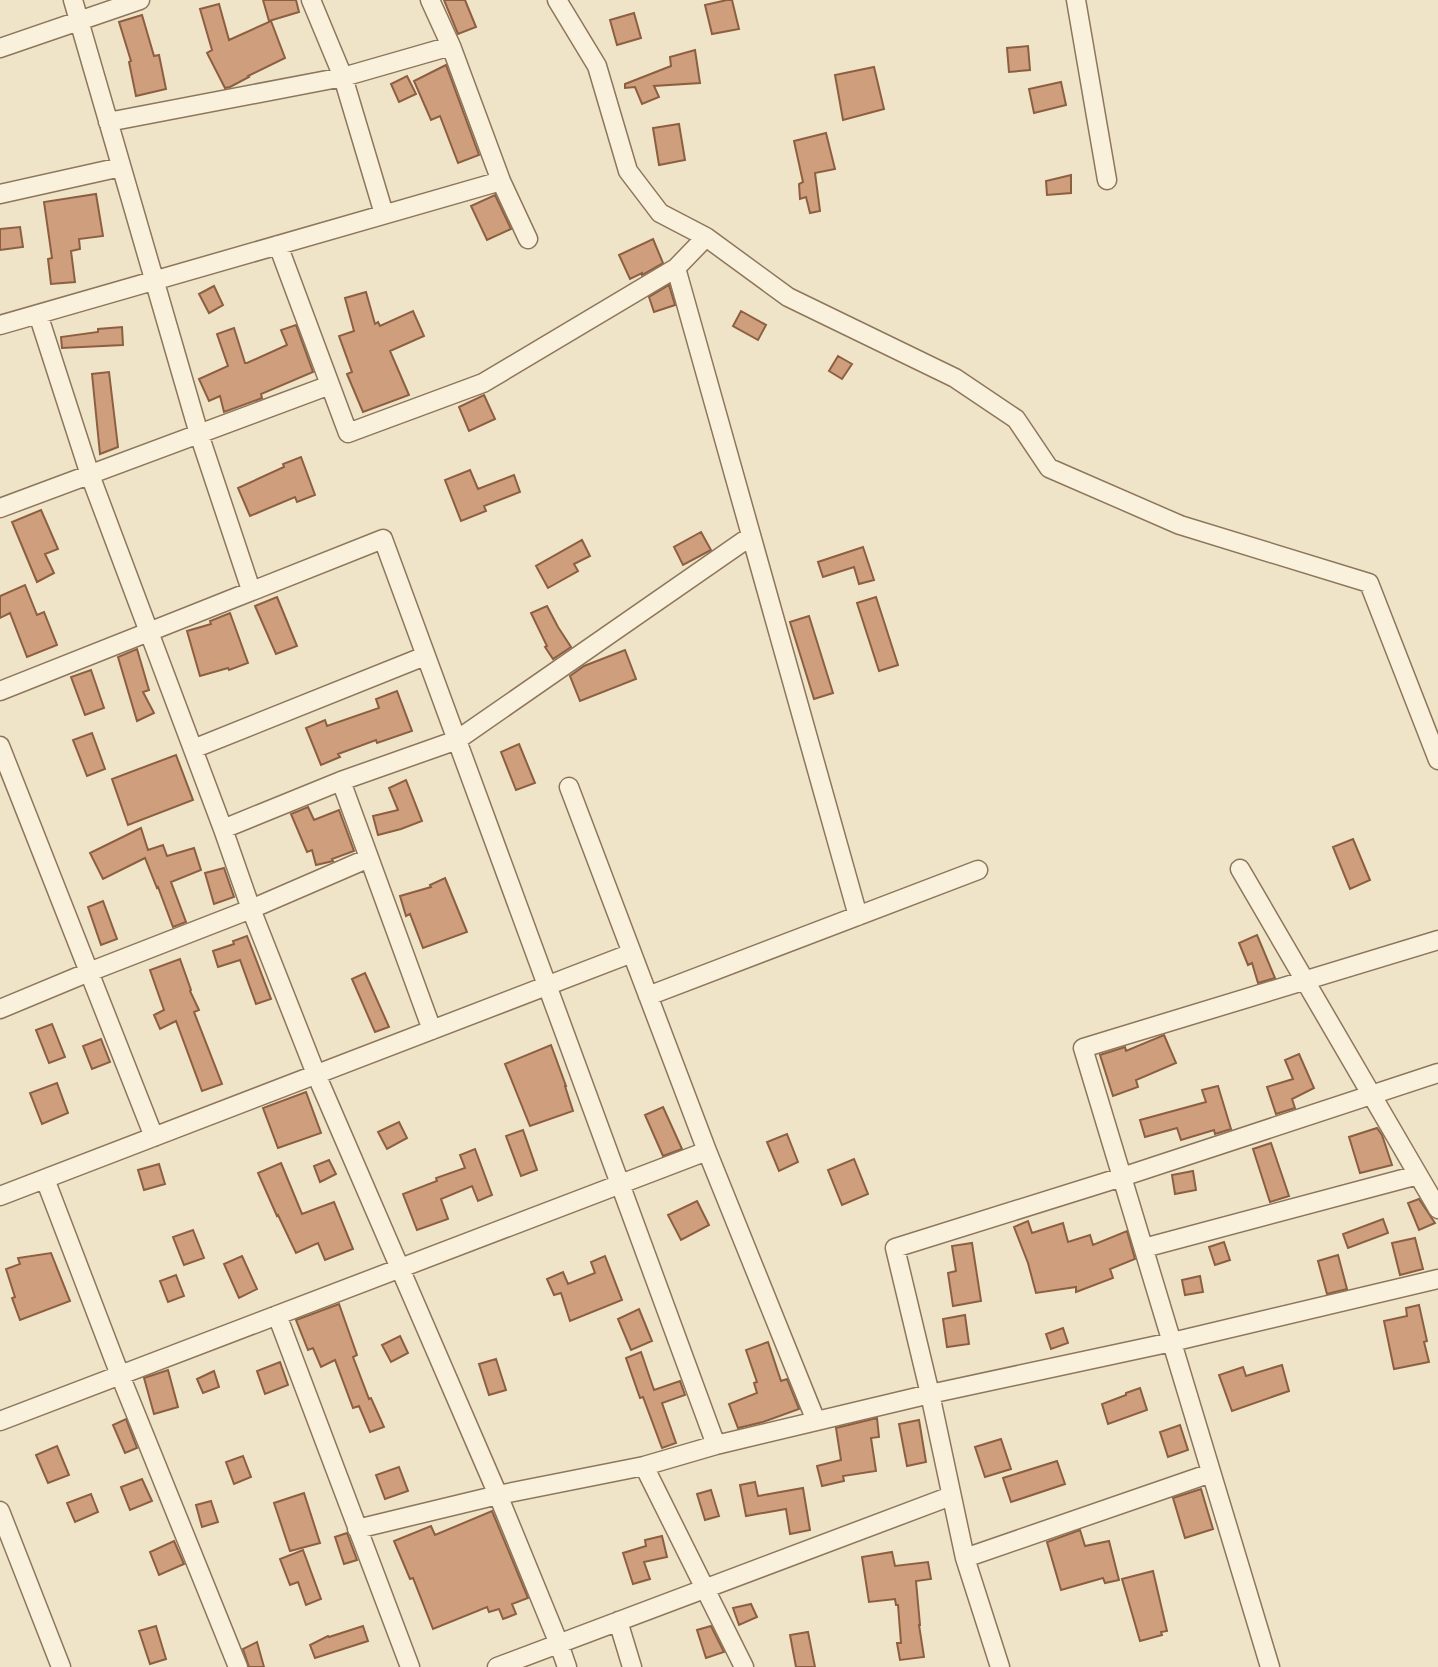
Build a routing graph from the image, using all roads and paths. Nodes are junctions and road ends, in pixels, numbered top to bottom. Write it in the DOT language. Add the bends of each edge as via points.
graph roads {
  1 [pos="73,0"];
  2 [pos="140,0"];
  3 [pos="311,0"];
  4 [pos="430,0"];
  5 [pos="557,0"];
  6 [pos="1076,0"];
  7 [pos="79,21"];
  8 [pos="451,46"];
  9 [pos="0,48"];
  10 [pos="343,76"];
  11 [pos="108,122"];
  12 [pos="121,167"];
  13 [pos="1107,180"];
  14 [pos="501,181"];
  15 [pos="0,194"];
  16 [pos="384,215"];
  17 [pos="706,237"];
  18 [pos="528,239"];
  19 [pos="278,245"];
  20 [pos="676,268"];
  21 [pos="155,280"];
  22 [pos="38,314"];
  23 [pos="0,325"];
  24 [pos="330,385"];
  25 [pos="199,434"];
  26 [pos="90,475"];
  27 [pos="0,508"];
  28 [pos="751,536"];
  29 [pos="251,590"];
  30 [pos="149,632"];
  31 [pos="425,656"];
  32 [pos="0,691"];
  33 [pos="457,740"];
  34 [pos="0,746"];
  35 [pos="193,749"];
  36 [pos="1438,760"];
  37 [pos="341,781"];
  38 [pos="569,787"];
  39 [pos="223,829"];
  40 [pos="369,858"];
  41 [pos="1240,869"];
  42 [pos="978,870"];
  43 [pos="251,909"];
  44 [pos="858,916"];
  45 [pos="1438,940"];
  46 [pos="632,953"];
  47 [pos="89,972"];
  48 [pos="1304,980"];
  49 [pos="547,985"];
  50 [pos="648,996"];
  51 [pos="0,1009"];
  52 [pos="432,1030"];
  53 [pos="1438,1073"];
  54 [pos="316,1074"];
  55 [pos="1371,1094"];
  56 [pos="154,1137"];
  57 [pos="707,1151"];
  58 [pos="1418,1175"];
  59 [pos="1122,1177"];
  60 [pos="45,1179"];
  61 [pos="620,1185"];
  62 [pos="0,1196"];
  63 [pos="1438,1209"];
  64 [pos="1143,1248"];
  65 [pos="398,1269"];
  66 [pos="1438,1279"];
  67 [pos="277,1315"];
  68 [pos="1172,1342"];
  69 [pos="120,1375"];
  70 [pos="930,1394"];
  71 [pos="0,1420"];
  72 [pos="816,1421"];
  73 [pos="716,1445"];
  74 [pos="644,1466"];
  75 [pos="1211,1473"];
  76 [pos="498,1495"];
  77 [pos="951,1496"];
  78 [pos="0,1511"];
  79 [pos="357,1529"];
  80 [pos="965,1558"];
  81 [pos="705,1588"];
  82 [pos="618,1621"];
  83 [pos="559,1643"];
  84 [pos="61,1667"];
  85 [pos="238,1667"];
  86 [pos="410,1667"];
  87 [pos="497,1667"];
  88 [pos="567,1667"];
  89 [pos="632,1667"];
  90 [pos="744,1667"];
  91 [pos="1000,1667"];
  92 [pos="1270,1667"];
  1 -- 7 [label="street"];
  2 -- 7 [label="street"];
  3 -- 10 [label="street"];
  4 -- 8 [label="street"];
  5 -- 17 [label="street" via="597,66 628,171 660,213"];
  6 -- 13 [label="street"];
  7 -- 9 [label="street"];
  7 -- 11 [label="street"];
  8 -- 10 [label="street"];
  8 -- 14 [label="street"];
  10 -- 11 [label="street"];
  10 -- 16 [label="street"];
  11 -- 12 [label="street"];
  12 -- 15 [label="street"];
  12 -- 21 [label="street"];
  14 -- 16 [label="street"];
  14 -- 18 [label="street"];
  16 -- 19 [label="street"];
  17 -- 20 [label="street"];
  17 -- 36 [label="street" via="788,297 956,378 1016,419 1049,468 1180,525 1369,583"];
  19 -- 21 [label="street"];
  19 -- 24 [label="street"];
  20 -- 24 [label="street" via="483,383 348,433"];
  20 -- 28 [label="street"];
  21 -- 22 [label="street"];
  21 -- 25 [label="street"];
  22 -- 23 [label="street"];
  22 -- 26 [label="street"];
  24 -- 25 [label="street"];
  25 -- 26 [label="street"];
  25 -- 29 [label="street"];
  26 -- 27 [label="street"];
  26 -- 30 [label="street"];
  28 -- 33 [label="street"];
  28 -- 44 [label="street"];
  29 -- 30 [label="street"];
  29 -- 31 [label="street" via="383,539"];
  30 -- 32 [label="street"];
  30 -- 35 [label="street"];
  31 -- 33 [label="street"];
  31 -- 35 [label="street"];
  33 -- 37 [label="street"];
  33 -- 49 [label="street"];
  34 -- 47 [label="street"];
  35 -- 39 [label="street"];
  37 -- 39 [label="street"];
  37 -- 40 [label="street"];
  38 -- 46 [label="street"];
  39 -- 43 [label="street"];
  40 -- 43 [label="street"];
  40 -- 52 [label="street"];
  41 -- 48 [label="street"];
  42 -- 44 [label="street"];
  43 -- 47 [label="street"];
  43 -- 54 [label="street"];
  44 -- 50 [label="street"];
  45 -- 48 [label="street"];
  46 -- 49 [label="street"];
  46 -- 50 [label="street"];
  47 -- 51 [label="street"];
  47 -- 56 [label="street"];
  48 -- 55 [label="street"];
  48 -- 59 [label="street" via="1083,1048"];
  49 -- 52 [label="street"];
  49 -- 61 [label="street"];
  50 -- 57 [label="street"];
  52 -- 54 [label="street"];
  53 -- 55 [label="street"];
  54 -- 56 [label="street"];
  54 -- 65 [label="street"];
  55 -- 58 [label="street"];
  55 -- 59 [label="street"];
  56 -- 60 [label="street"];
  57 -- 61 [label="street"];
  57 -- 72 [label="street"];
  58 -- 63 [label="street"];
  58 -- 64 [label="street"];
  59 -- 64 [label="street"];
  59 -- 70 [label="street" via="895,1248"];
  60 -- 62 [label="street"];
  60 -- 69 [label="street"];
  61 -- 65 [label="street"];
  61 -- 73 [label="street"];
  64 -- 68 [label="street"];
  65 -- 67 [label="street"];
  65 -- 76 [label="street"];
  66 -- 68 [label="street"];
  67 -- 69 [label="street"];
  67 -- 79 [label="street"];
  68 -- 70 [label="street"];
  68 -- 75 [label="street"];
  69 -- 71 [label="street"];
  69 -- 85 [label="street"];
  70 -- 72 [label="street"];
  70 -- 77 [label="street"];
  72 -- 73 [label="street"];
  73 -- 74 [label="street"];
  74 -- 76 [label="street"];
  74 -- 81 [label="street"];
  75 -- 80 [label="street"];
  75 -- 92 [label="street"];
  76 -- 79 [label="street"];
  76 -- 83 [label="street"];
  77 -- 80 [label="street"];
  77 -- 81 [label="street"];
  78 -- 84 [label="street"];
  79 -- 86 [label="street"];
  80 -- 91 [label="street"];
  81 -- 82 [label="street"];
  81 -- 90 [label="street"];
  82 -- 83 [label="street"];
  82 -- 89 [label="street"];
  83 -- 87 [label="street"];
  83 -- 88 [label="street"];
}
